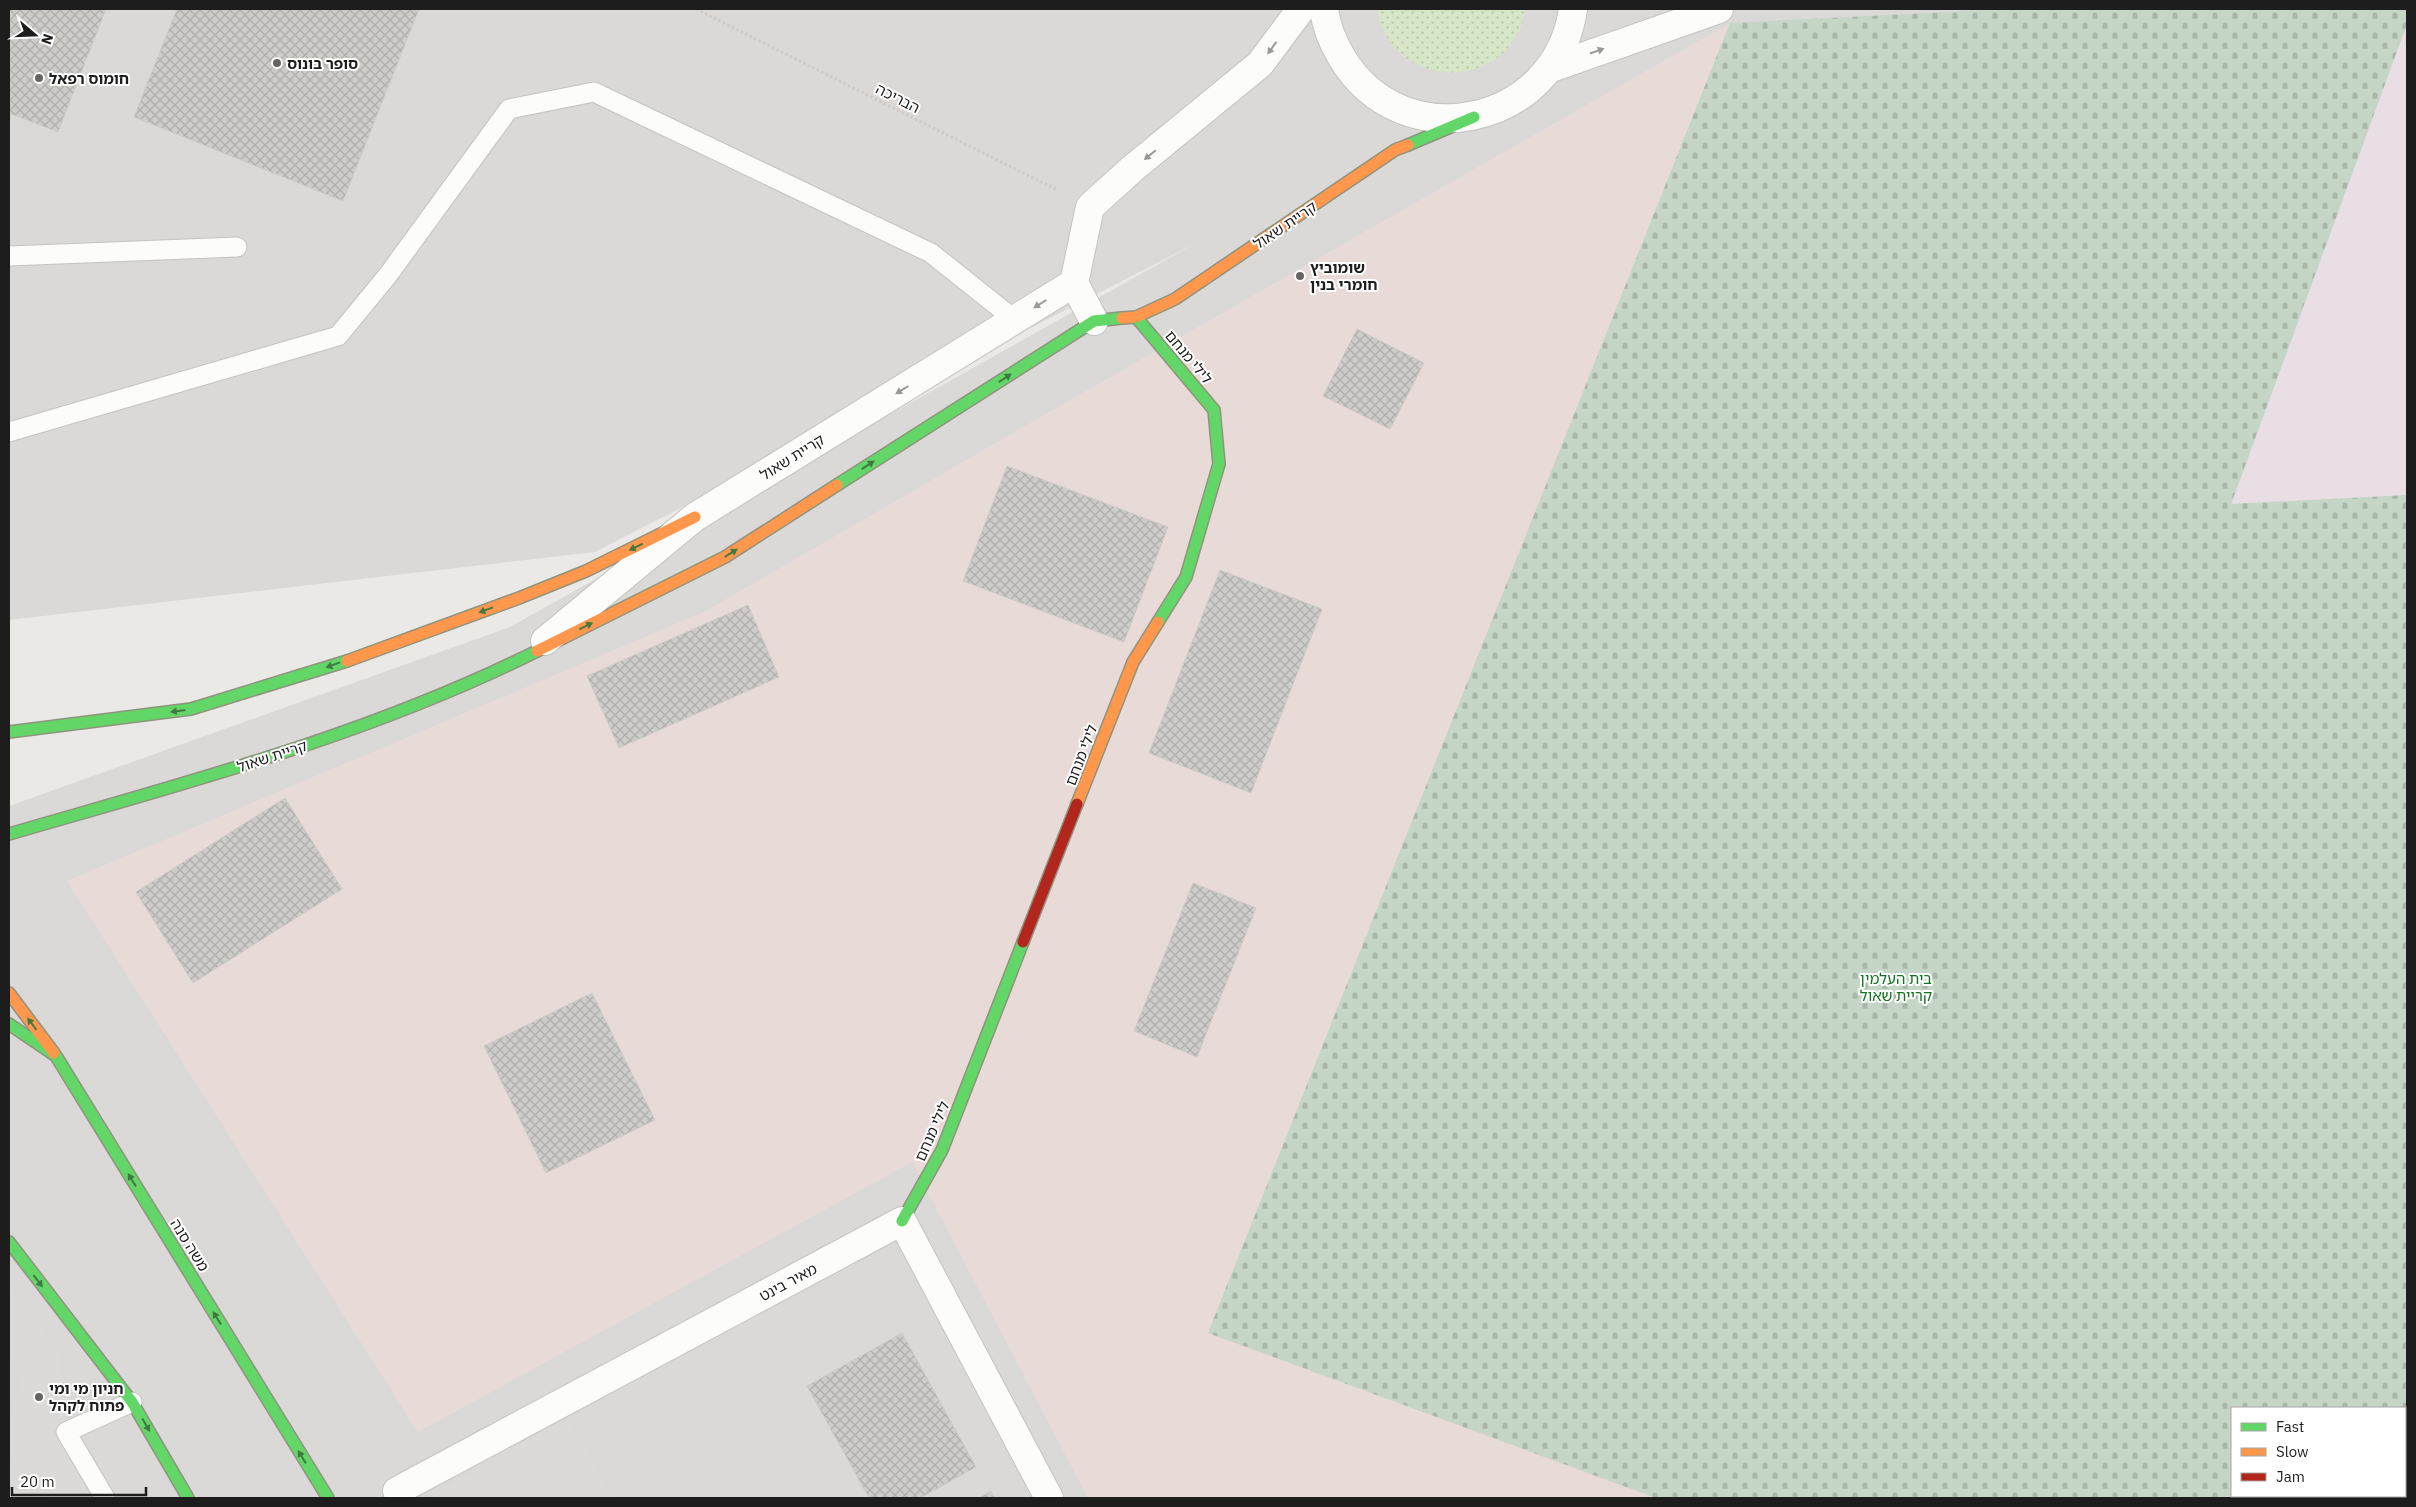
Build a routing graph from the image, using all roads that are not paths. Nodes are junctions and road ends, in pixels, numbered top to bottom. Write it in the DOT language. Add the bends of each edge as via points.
graph roads {
  1 [pos="1301,9"];
  2 [pos="1324,9"];
  3 [pos="1573,9"];
  4 [pos="1719,9"];
  5 [pos="1551,68"];
  6 [pos="1474,117"];
  7 [pos="237,247"];
  8 [pos="9,256"];
  9 [pos="1074,283"];
  10 [pos="1136,317"];
  11 [pos="1015,320"];
  12 [pos="1094,321"];
  13 [pos="9,432"];
  14 [pos="695,518"];
  15 [pos="527,656"];
  16 [pos="9,732"];
  17 [pos="13,838"];
  18 [pos="9,993"];
  19 [pos="9,1024"];
  20 [pos="56,1056"];
  21 [pos="902,1221"];
  22 [pos="9,1242"];
  23 [pos="132,1402"];
  24 [pos="397,1491"];
  25 [pos="105,1498"];
  26 [pos="188,1498"];
  27 [pos="328,1498"];
  28 [pos="1049,1498"];
  1 -- 9 [label="street, one-way" via="1260,64 1090,207"];
  2 -- 6 [label="street, קריית שאול" via="1334,44 1352,73 1376,97 1407,112 1440,119"];
  3 -- 5 [label="street, קריית שאול" via="1570,30"];
  5 -- 4 [label="street, קריית שאול, one-way"];
  5 -- 6 [label="street, קריית שאול" via="1530,90 1503,107"];
  6 -- 10 [label="street, קריית שאול" via="1395,150 1175,300"];
  7 -- 8 [label="lane"];
  9 -- 11 [label="street, קריית שאול, one-way"];
  9 -- 12 [label="street"];
  10 -- 12 [label="street, קריית שאול"];
  10 -- 21 [label="street, לילי מנחם" via="1214,410 1219,464 1186,577 1133,662 942,1150"];
  11 -- 13 [label="lane" via="931,254 594,92 509,109 388,275 338,336"];
  11 -- 14 [label="street, קריית שאול, one-way"];
  15 -- 12 [label="street, קריית שאול, one-way" via="725,557"];
  14 -- 15 [label="street, קריית שאול"];
  14 -- 16 [label="street, one-way" via="586,571 316,672 191,709"];
  15 -- 17 [label="street, קריית שאול" via="388,716 266,759 35,826"];
  20 -- 18 [label="street, one-way"];
  19 -- 20 [label="street, משה סנה"];
  27 -- 20 [label="street, משה סנה, one-way"];
  21 -- 24 [label="street, מאיר בינט"];
  21 -- 28 [label="street"];
  22 -- 23 [label="street, one-way"];
  23 -- 25 [label="lane" via="66,1432"];
  23 -- 26 [label="street, one-way"];
}
